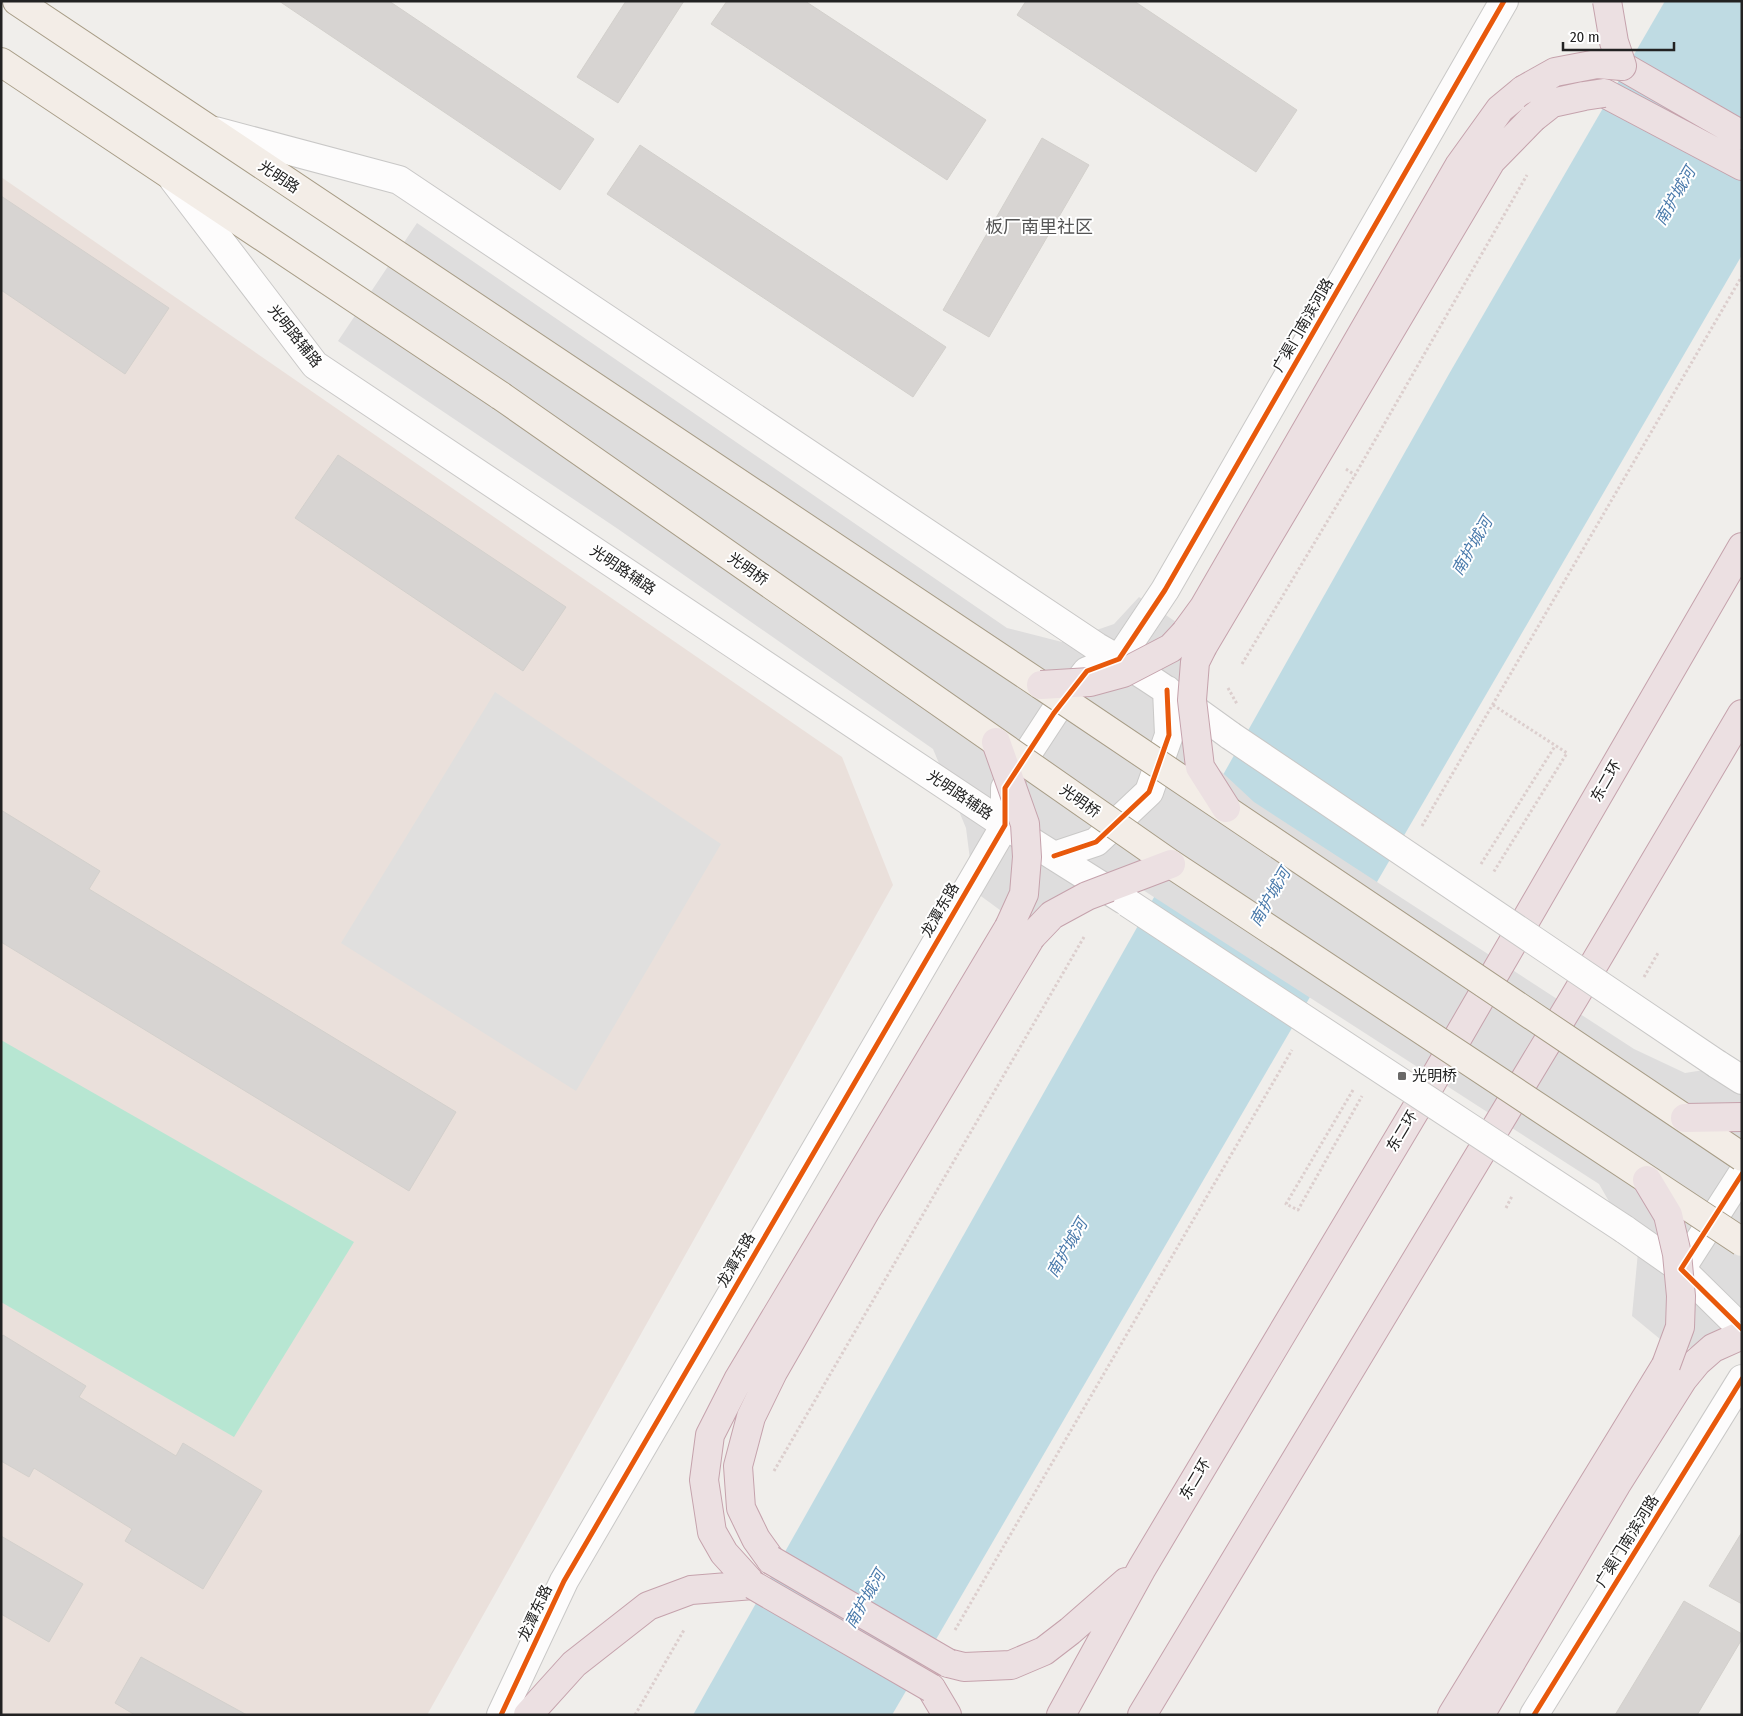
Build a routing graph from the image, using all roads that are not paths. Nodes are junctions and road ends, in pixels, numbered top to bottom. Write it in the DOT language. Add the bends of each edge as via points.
graph roads {
  1 [pos="17,1"];
  2 [pos="1504,1"];
  3 [pos="1607,1"];
  4 [pos="1,62"];
  5 [pos="1622,66"];
  6 [pos="208,129"];
  7 [pos="1742,134"];
  8 [pos="1742,166"];
  9 [pos="172,177"];
  10 [pos="1742,547"];
  11 [pos="1194,639"];
  12 [pos="1119,659"];
  13 [pos="1041,685"];
  14 [pos="1167,690"];
  15 [pos="1742,714"];
  16 [pos="996,742"];
  17 [pos="1226,808"];
  18 [pos="1005,825"];
  19 [pos="1054,856"];
  20 [pos="1171,864"];
  21 [pos="1020,932"];
  22 [pos="1742,1080"];
  23 [pos="1742,1117"];
  24 [pos="1685,1118"];
  25 [pos="1742,1157"];
  26 [pos="1742,1174"];
  27 [pos="1647,1180"];
  28 [pos="1742,1242"];
  29 [pos="1681,1269"];
  30 [pos="1742,1328"];
  31 [pos="1742,1335"];
  32 [pos="1674,1372"];
  33 [pos="1742,1380"];
  34 [pos="1142,1568"];
  35 [pos="753,1585"];
  36 [pos="1150,1707"];
  37 [pos="501,1715"];
  38 [pos="528,1715"];
  39 [pos="947,1715"];
  40 [pos="1061,1715"];
  41 [pos="1452,1715"];
  42 [pos="1480,1715"];
  43 [pos="1534,1715"];
  1 -- 6 [label="main road, 光明路"];
  2 -- 12 [label="street, 广渠门南滨河路" via="1165,590"];
  3 -- 5 [label="highway, bridge"];
  4 -- 9 [label="main road"];
  5 -- 7 [label="highway"];
  5 -- 11 [label="highway, bridge" via="1597,64 1555,72 1523,90 1500,109 1459,166 1204,607"];
  6 -- 12 [label="street" via="400,180"];
  6 -- 13 [label="main road, 光明路"];
  8 -- 11 [label="highway, bridge" via="1604,93 1552,103 1534,118 1491,160"];
  9 -- 16 [label="main road, 光明桥, bridge" via="501,396"];
  9 -- 18 [label="street, 光明路辅路" via="315,365"];
  10 -- 34 [label="highway, 东二环" via="1425,1094"];
  11 -- 13 [label="highway, bridge" via="1123,673 1090,682"];
  11 -- 17 [label="highway, bridge" via="1192,700 1200,767"];
  12 -- 14 [label="street"];
  12 -- 18 [label="street" via="1087,672 1054,713 1005,788"];
  13 -- 17 [label="main road, bridge"];
  14 -- 19 [label="street" via="1169,735 1149,792 1096,842"];
  14 -- 22 [label="street, bridge"];
  15 -- 36 [label="highway"];
  16 -- 20 [label="main road, 光明桥, bridge"];
  16 -- 21 [label="highway, bridge" via="1025,824 1027,857"];
  17 -- 24 [label="main road, bridge"];
  18 -- 19 [label="street, 光明路辅路"];
  18 -- 37 [label="street, 龙潭东路" via="564,1581"];
  19 -- 29 [label="street, 光明路辅路, bridge"];
  20 -- 21 [label="highway, bridge" via="1087,896"];
  20 -- 27 [label="main road, 光明桥, bridge"];
  21 -- 34 [label="highway, bridge" via="773,1372 751,1417 738,1466 742,1508 756,1539 771,1560 948,1663 964,1667 1011,1665 1044,1650"];
  21 -- 35 [label="highway" via="738,1380 710,1435 704,1480 712,1532 724,1553"];
  23 -- 24 [label="highway, bridge"];
  24 -- 25 [label="main road, bridge"];
  26 -- 29 [label="street"];
  27 -- 28 [label="main road, 光明桥, bridge"];
  27 -- 32 [label="highway, bridge" via="1668,1215 1678,1262 1680,1327"];
  29 -- 30 [label="street"];
  31 -- 32 [label="highway"];
  32 -- 41 [label="highway"];
  32 -- 42 [label="highway" via="1616,1485"];
  33 -- 43 [label="street, 广渠门南滨河路"];
  34 -- 40 [label="highway, 东二环"];
  35 -- 38 [label="highway" via="691,1590 648,1606 574,1664"];
  35 -- 39 [label="highway, bridge" via="931,1688"];
}
